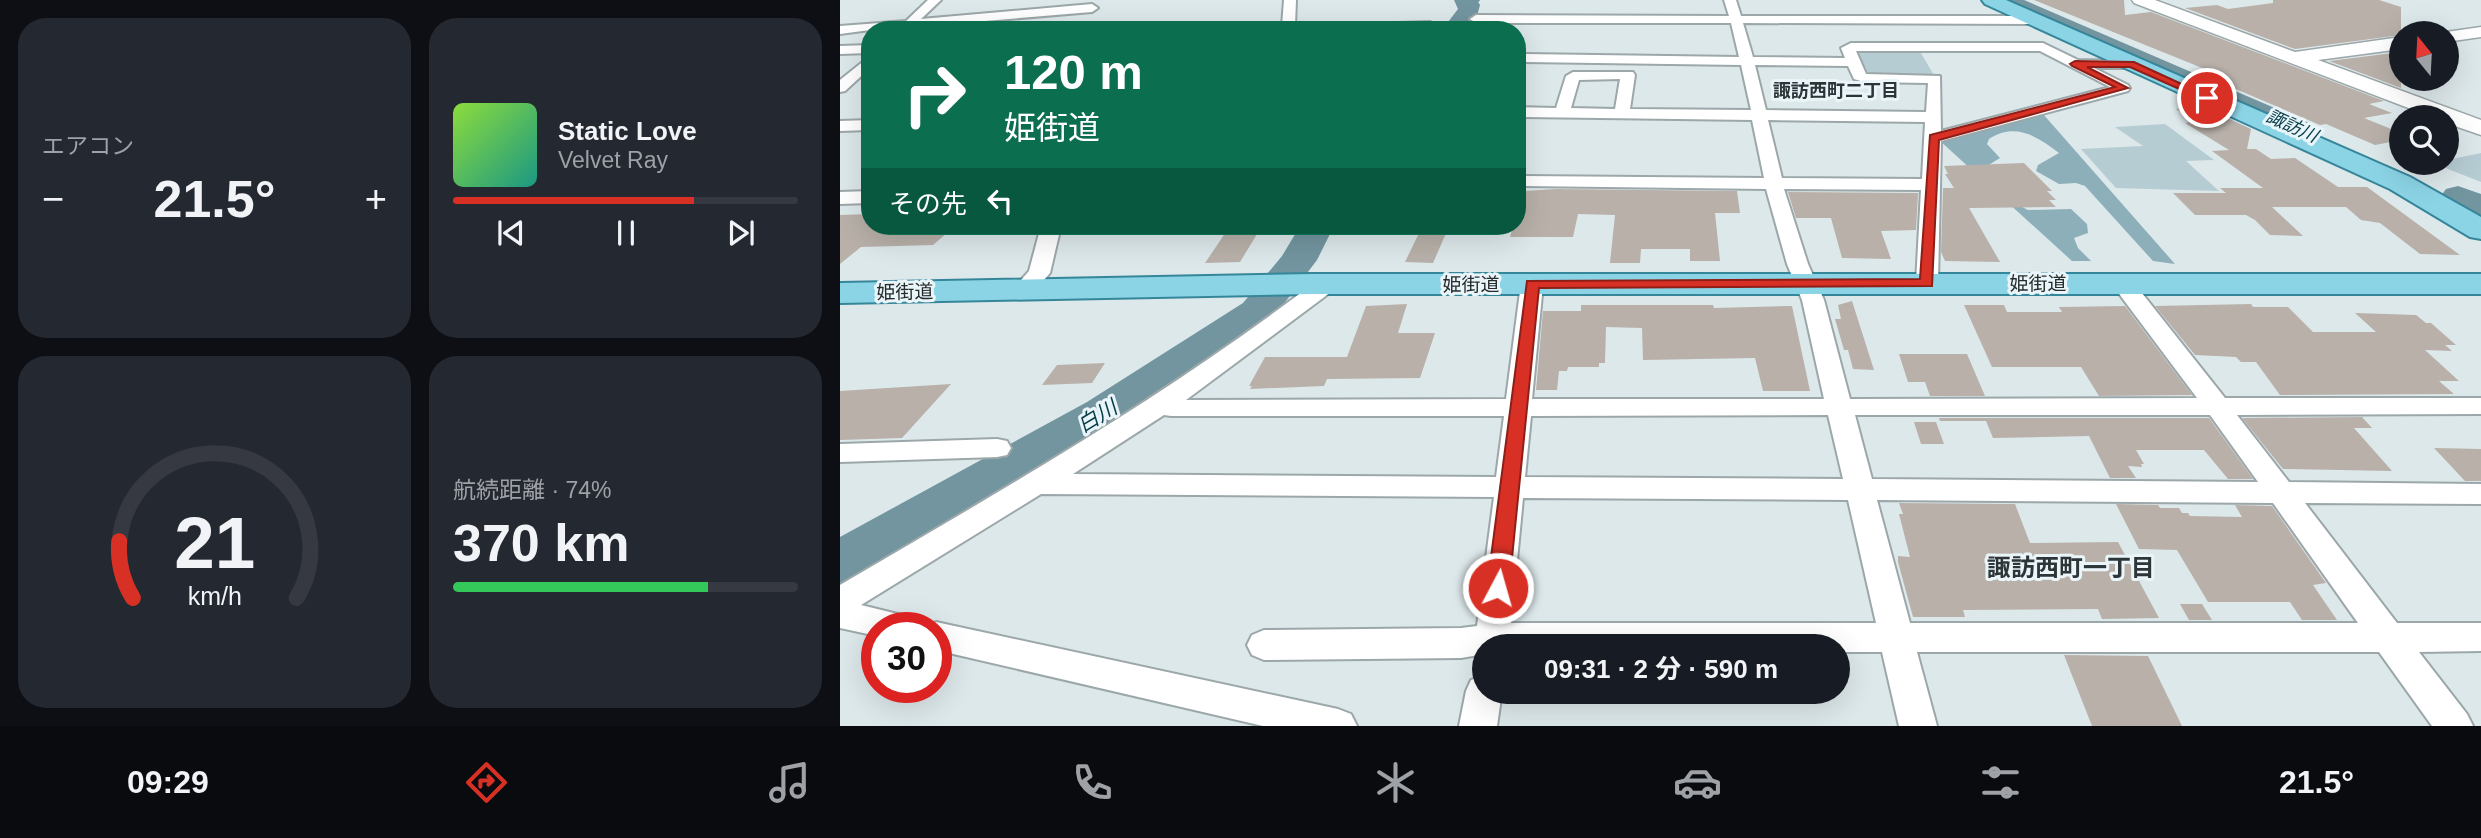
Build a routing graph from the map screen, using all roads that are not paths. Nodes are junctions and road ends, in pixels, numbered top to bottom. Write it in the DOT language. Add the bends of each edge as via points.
graph roads {
  1 [pos="1290,0"];
  2 [pos="1730,0"];
  3 [pos="1991,0"];
  4 [pos="2140,0"];
  5 [pos="932,3"];
  6 [pos="953,4"];
  7 [pos="904,8"];
  8 [pos="1092,9"];
  9 [pos="1476,19"];
  10 [pos="1595,19"];
  11 [pos="1637,19"];
  12 [pos="1737,19"];
  13 [pos="2036,20"];
  14 [pos="912,21"];
  15 [pos="968,21"];
  16 [pos="1289,21"];
  17 [pos="861,29"];
  18 [pos="840,30"];
  19 [pos="1592,33"];
  20 [pos="2477,34"];
  21 [pos="1635,35"];
  22 [pos="2459,36"];
  23 [pos="2389,45"];
  24 [pos="861,49"];
  25 [pos="840,50"];
  26 [pos="2294,57"];
  27 [pos="1526,58"];
  28 [pos="1746,61"];
  29 [pos="1853,62"];
  30 [pos="2075,64"];
  31 [pos="2131,64"];
  32 [pos="861,72"];
  33 [pos="840,73"];
  34 [pos="861,73"];
  35 [pos="840,88"];
  36 [pos="1526,112"];
  37 [pos="1562,112"];
  38 [pos="1622,113"];
  39 [pos="1761,114"];
  40 [pos="1934,117"];
  41 [pos="861,125"];
  42 [pos="840,126"];
  43 [pos="2481,128"];
  44 [pos="1933,138"];
  45 [pos="1526,181"];
  46 [pos="1776,182"];
  47 [pos="1931,185"];
  48 [pos="861,197"];
  49 [pos="840,198"];
  50 [pos="2481,230"];
  51 [pos="1054,235"];
  52 [pos="2122,283"];
  53 [pos="1320,284"];
  54 [pos="1532,284"];
  55 [pos="1804,284"];
  56 [pos="1927,284"];
  57 [pos="2481,285"];
  58 [pos="1024,289"];
  59 [pos="840,293"];
  60 [pos="1839,405"];
  61 [pos="2217,406"];
  62 [pos="2481,406"];
  63 [pos="1518,407"];
  64 [pos="1171,408"];
  65 [pos="997,448"];
  66 [pos="840,453"];
  67 [pos="1035,484"];
  68 [pos="1508,487"];
  69 [pos="1860,488"];
  70 [pos="2282,493"];
  71 [pos="2481,494"];
  72 [pos="840,601"];
  73 [pos="840,614"];
  74 [pos="861,619"];
  75 [pos="1493,634"];
  76 [pos="1896,636"];
  77 [pos="1850,637"];
  78 [pos="2386,637"];
  79 [pos="2481,637"];
  80 [pos="952,640"];
  81 [pos="1472,643"];
  82 [pos="1264,645"];
  83 [pos="1482,704"];
  84 [pos="1338,726"];
  85 [pos="1478,726"];
  86 [pos="1918,726"];
  87 [pos="2454,726"];
  1 -- 16 [label="street"];
  2 -- 12 [label="street"];
  3 -- 13 [label="main road"];
  4 -- 26 [label="street"];
  5 -- 6 [label="street"];
  5 -- 7 [label="street"];
  5 -- 14 [label="street"];
  8 -- 15 [label="street"];
  9 -- 10 [label="street"];
  10 -- 11 [label="street"];
  10 -- 19 [label="street"];
  11 -- 12 [label="street"];
  11 -- 21 [label="street"];
  12 -- 13 [label="street"];
  12 -- 28 [label="street"];
  13 -- 31 [label="main road"];
  17 -- 18 [label="street"];
  20 -- 22 [label="street"];
  23 -- 26 [label="street"];
  24 -- 25 [label="street"];
  26 -- 43 [label="street"];
  27 -- 28 [label="street"];
  28 -- 29 [label="street"];
  28 -- 39 [label="street"];
  29 -- 30 [label="street" via="1851,47 2043,47"];
  29 -- 40 [label="street" via="1864,78 1935,79"];
  30 -- 31 [label="street"];
  30 -- 44 [label="street" via="2123,88"];
  31 -- 50 [label="main road" via="2410,188"];
  32 -- 33 [label="street"];
  34 -- 35 [label="street"];
  36 -- 37 [label="street"];
  37 -- 38 [label="street"];
  37 -- 38 [label="street" via="1573,76 1628,75"];
  38 -- 39 [label="street"];
  39 -- 40 [label="street"];
  39 -- 46 [label="street"];
  40 -- 44 [label="street"];
  41 -- 42 [label="street"];
  44 -- 47 [label="street"];
  45 -- 46 [label="street"];
  46 -- 47 [label="street"];
  46 -- 55 [label="street"];
  47 -- 56 [label="street"];
  48 -- 49 [label="street"];
  51 -- 58 [label="street" via="1039,273"];
  52 -- 56 [label="main road, 姫街道"];
  52 -- 57 [label="main road, 姫街道"];
  52 -- 61 [label="street"];
  53 -- 54 [label="main road, 姫街道"];
  53 -- 58 [label="main road, 姫街道"];
  53 -- 67 [label="street" via="1219,366"];
  54 -- 55 [label="main road, 姫街道"];
  54 -- 63 [label="street"];
  55 -- 56 [label="main road, 姫街道"];
  55 -- 60 [label="street"];
  58 -- 59 [label="main road, 姫街道"];
  60 -- 61 [label="street"];
  60 -- 63 [label="street"];
  60 -- 69 [label="street"];
  61 -- 62 [label="street"];
  61 -- 70 [label="street"];
  63 -- 64 [label="street"];
  63 -- 68 [label="street"];
  65 -- 66 [label="street"];
  67 -- 68 [label="street"];
  67 -- 72 [label="street"];
  68 -- 69 [label="street"];
  68 -- 75 [label="street"];
  69 -- 70 [label="street"];
  69 -- 76 [label="street"];
  70 -- 71 [label="street"];
  70 -- 78 [label="street"];
  73 -- 74 [label="street"];
  76 -- 77 [label="street"];
  76 -- 78 [label="street"];
  76 -- 86 [label="street"];
  78 -- 79 [label="street"];
  78 -- 87 [label="street"];
  80 -- 84 [label="street"];
  81 -- 82 [label="street"];
  83 -- 85 [label="street"];
}
